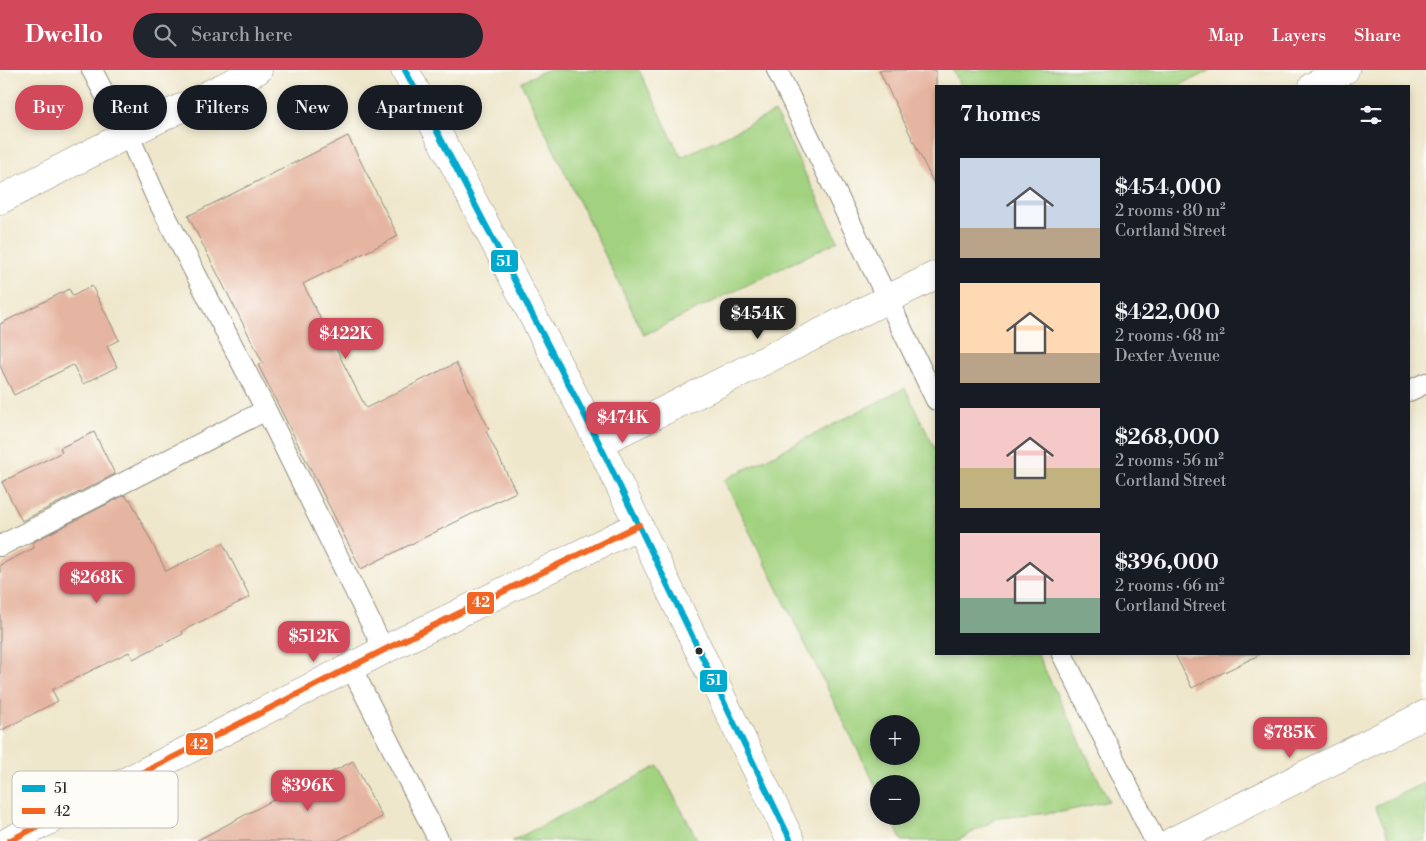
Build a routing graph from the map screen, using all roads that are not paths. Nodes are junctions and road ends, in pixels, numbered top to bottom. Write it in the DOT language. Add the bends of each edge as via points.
graph roads {
  1 [pos="92,70"];
  2 [pos="258,70"];
  3 [pos="777,70"];
  4 [pos="1345,70"];
  5 [pos="412,72"];
  6 [pos="1315,85"];
  7 [pos="128,134"];
  8 [pos="0,200"];
  9 [pos="935,275"];
  10 [pos="887,299"];
  11 [pos="1426,382"];
  12 [pos="1410,390"];
  13 [pos="935,398"];
  14 [pos="266,410"];
  15 [pos="599,443"];
  16 [pos="639,525"];
  17 [pos="0,546"];
  18 [pos="384,650"];
  19 [pos="1062,655"];
  20 [pos="351,667"];
  21 [pos="1426,714"];
  22 [pos="147,771"];
  23 [pos="35,828"];
  24 [pos="9,841"];
  25 [pos="439,841"];
  26 [pos="791,841"];
  27 [pos="1155,841"];
  28 [pos="1173,841"];
  1 -- 7 [label="lane"];
  2 -- 7 [label="street"];
  3 -- 10 [label="lane"];
  4 -- 6 [label="street"];
  5 -- 15 [label="street"];
  7 -- 8 [label="street"];
  7 -- 14 [label="lane" via="156,197"];
  9 -- 10 [label="street"];
  10 -- 13 [label="lane"];
  10 -- 15 [label="street"];
  11 -- 12 [label="lane"];
  14 -- 17 [label="lane"];
  14 -- 18 [label="lane"];
  15 -- 16 [label="street"];
  16 -- 18 [label="street"];
  16 -- 26 [label="street"];
  18 -- 20 [label="street"];
  19 -- 27 [label="lane"];
  20 -- 22 [label="street"];
  20 -- 25 [label="lane"];
  21 -- 28 [label="street"];
  23 -- 24 [label="street"];
}
